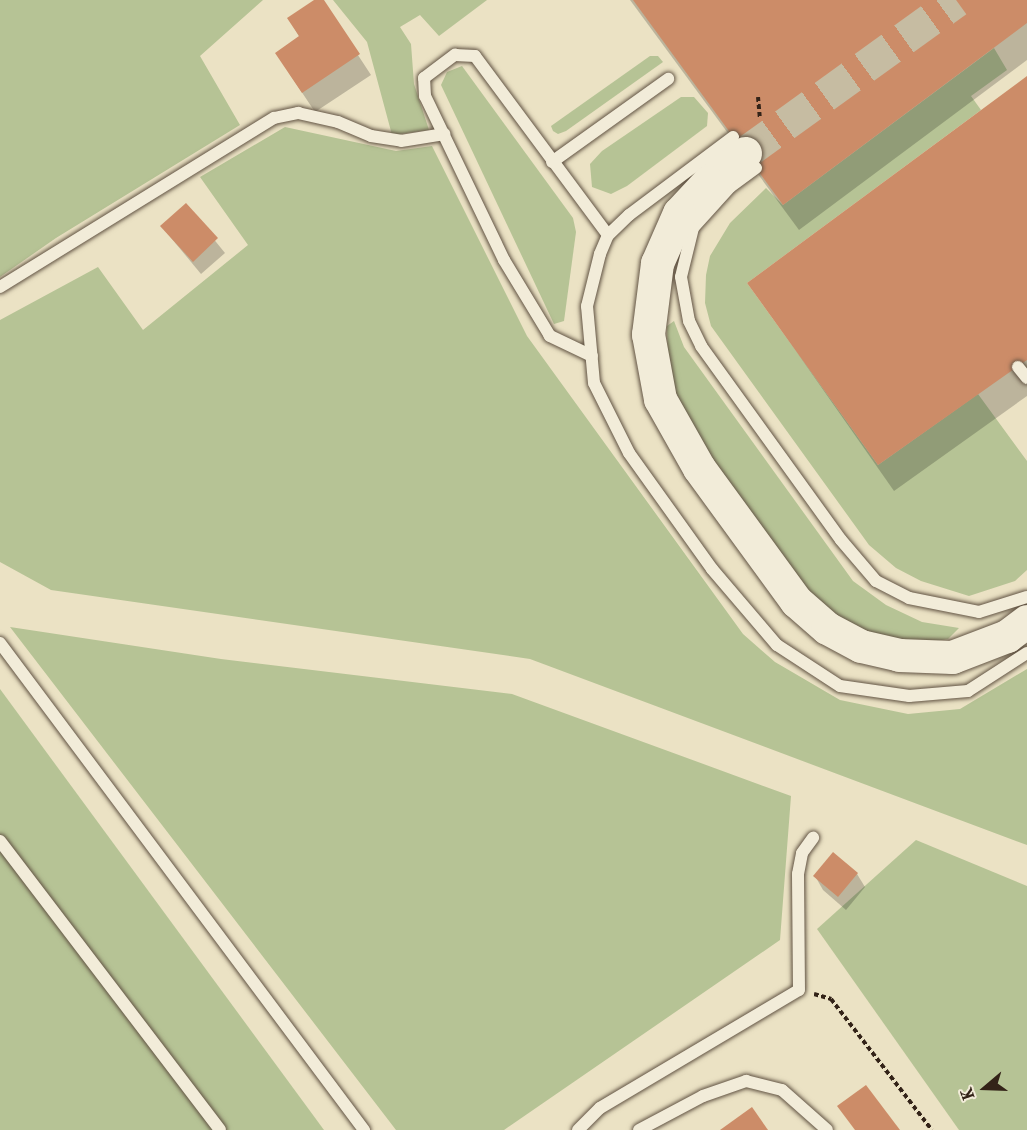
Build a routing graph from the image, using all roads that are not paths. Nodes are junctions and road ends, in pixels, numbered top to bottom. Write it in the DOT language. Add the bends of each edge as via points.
graph roads {
  1 [pos="668,79"];
  2 [pos="444,134"];
  3 [pos="745,153"];
  4 [pos="552,162"];
  5 [pos="608,235"];
  6 [pos="0,287"];
  7 [pos="592,356"];
  8 [pos="1018,367"];
  9 [pos="1027,378"];
  10 [pos="1027,597"];
  11 [pos="1027,621"];
  12 [pos="0,643"];
  13 [pos="1027,653"];
  14 [pos="813,838"];
  15 [pos="0,842"];
  16 [pos="220,1130"];
  17 [pos="364,1130"];
  18 [pos="578,1130"];
  19 [pos="639,1130"];
  20 [pos="827,1130"];
  1 -- 4 [label="lane"];
  2 -- 4 [label="lane" via="425,96 424,78 455,55 475,56"];
  2 -- 6 [label="lane" via="401,141 371,136 338,122 298,113 273,118 153,196 15,274"];
  2 -- 7 [label="lane" via="504,260 550,336"];
  3 -- 5 [label="lane" via="629,215"];
  3 -- 10 [label="lane" via="730,187 693,228 681,277 688,321 701,346 841,540 876,581 909,598 979,612"];
  3 -- 11 [label="main road" via="708,182 679,213 657,263 648,333 660,399 699,468 796,601 827,628 861,646 899,655 952,657 1007,636"];
  4 -- 5 [label="lane"];
  5 -- 7 [label="lane" via="587,306"];
  7 -- 13 [label="lane" via="594,383 629,453 712,568 777,645 840,686 909,696 968,691"];
  8 -- 9 [label="lane"];
  12 -- 17 [label="lane"];
  14 -- 18 [label="lane" via="802,853 798,874 799,990 600,1108"];
  15 -- 16 [label="lane"];
  19 -- 20 [label="lane" via="703,1096 746,1081 782,1090"];
}
